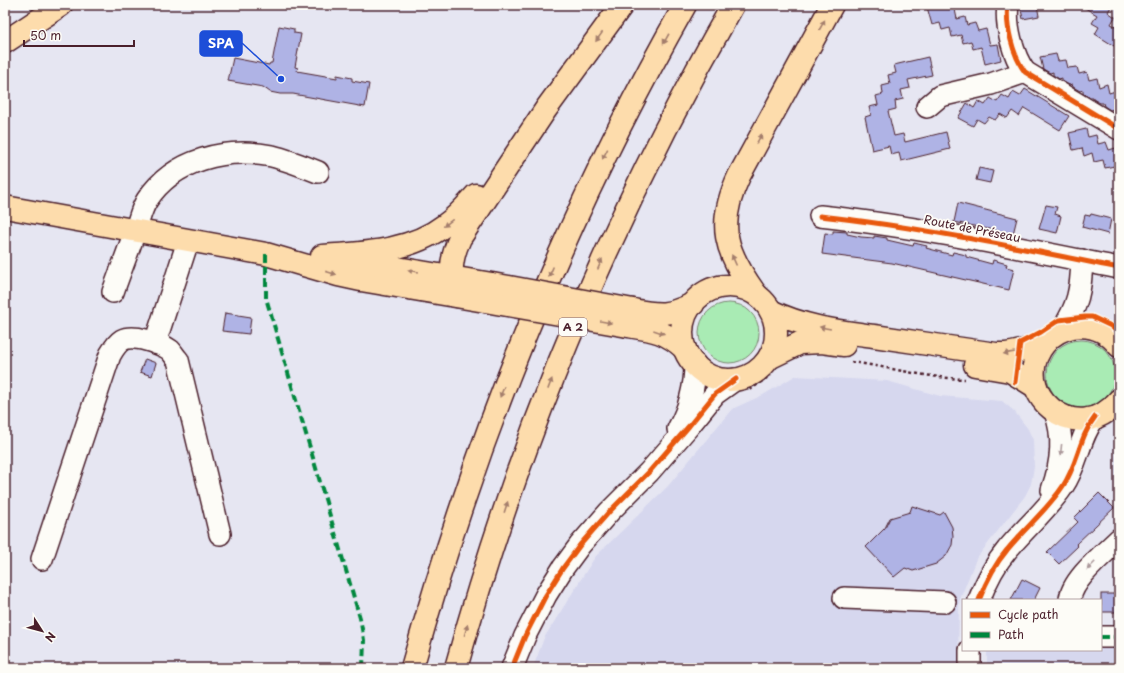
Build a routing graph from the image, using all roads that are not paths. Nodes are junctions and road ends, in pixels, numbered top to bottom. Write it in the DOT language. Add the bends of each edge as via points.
graph roads {
  1 [pos="61,5"];
  2 [pos="622,5"];
  3 [pos="685,5"];
  4 [pos="733,5"];
  5 [pos="832,5"];
  6 [pos="1008,5"];
  7 [pos="5,42"];
  8 [pos="1025,72"];
  9 [pos="928,107"];
  10 [pos="546,109"];
  11 [pos="1119,128"];
  12 [pos="318,172"];
  13 [pos="5,207"];
  14 [pos="820,216"];
  15 [pos="135,231"];
  16 [pos="188,241"];
  17 [pos="266,254"];
  18 [pos="322,256"];
  19 [pos="1082,260"];
  20 [pos="1119,268"];
  21 [pos="1081,282"];
  22 [pos="455,287"];
  23 [pos="113,292"];
  24 [pos="755,293"];
  25 [pos="693,304"];
  26 [pos="771,311"];
  27 [pos="630,318"];
  28 [pos="1101,331"];
  29 [pos="1054,336"];
  30 [pos="155,344"];
  31 [pos="1119,346"];
  32 [pos="690,357"];
  33 [pos="772,365"];
  34 [pos="740,386"];
  35 [pos="1036,387"];
  36 [pos="1119,400"];
  37 [pos="1056,412"];
  38 [pos="1095,417"];
  39 [pos="665,453"];
  40 [pos="1044,509"];
  41 [pos="220,534"];
  42 [pos="1119,539"];
  43 [pos="42,559"];
  44 [pos="844,598"];
  45 [pos="979,599"];
  46 [pos="1070,599"];
  47 [pos="945,602"];
  48 [pos="1102,637"];
  49 [pos="1119,637"];
  50 [pos="970,651"];
  51 [pos="412,668"];
  52 [pos="456,668"];
  53 [pos="512,668"];
  54 [pos="970,668"];
  1 -- 7 [label="main road"];
  2 -- 10 [label="main road, one-way"];
  3 -- 51 [label="main road, one-way" via="598,169 529,323 459,511"];
  52 -- 4 [label="main road, A 2, one-way" via="510,493 571,332 643,172"];
  24 -- 5 [label="main road, one-way" via="736,264 727,240 725,224 731,195"];
  6 -- 8 [label="street" via="1008,26 1018,62"];
  8 -- 9 [label="street" via="991,84 940,96"];
  8 -- 11 [label="street"];
  10 -- 18 [label="main road, one-way" via="479,193 444,226 416,241 382,251"];
  10 -- 22 [label="main road" via="460,238 453,260"];
  12 -- 15 [label="street" via="277,158 249,154 222,155 196,161 172,174 151,194 142,209"];
  13 -- 15 [label="main road"];
  14 -- 19 [label="street, Route de Préseau" via="919,229"];
  15 -- 16 [label="main road"];
  15 -- 23 [label="street"];
  16 -- 17 [label="main road"];
  16 -- 30 [label="street"];
  17 -- 18 [label="main road"];
  17 -- 22 [label="main road, one-way" via="361,280"];
  22 -- 18 [label="main road, one-way"];
  19 -- 20 [label="street, Route de Préseau"];
  19 -- 21 [label="street"];
  21 -- 28 [label="street" via="1089,312"];
  21 -- 29 [label="street" via="1074,310"];
  22 -- 27 [label="main road, bridge"];
  24 -- 25 [label="main road" via="740,287 724,286 709,290"];
  24 -- 26 [label="main road"];
  25 -- 27 [label="main road" via="666,314"];
  25 -- 32 [label="main road" via="684,323 683,338"];
  29 -- 26 [label="main road, one-way" via="1025,350 996,354 809,325"];
  26 -- 33 [label="main road" via="776,325"];
  27 -- 32 [label="main road, one-way" via="665,334"];
  28 -- 29 [label="main road" via="1084,326 1070,328"];
  28 -- 31 [label="main road"];
  29 -- 35 [label="main road" via="1039,353 1035,366"];
  30 -- 41 [label="street" via="170,351 178,360"];
  30 -- 43 [label="street" via="138,338 128,338 113,349"];
  32 -- 34 [label="main road" via="702,371"];
  32 -- 39 [label="street" via="694,382 691,399"];
  33 -- 34 [label="main road" via="746,377"];
  33 -- 35 [label="main road" via="800,343 822,342 1002,369"];
  34 -- 39 [label="street" via="714,394"];
  35 -- 37 [label="main road" via="1044,401"];
  36 -- 38 [label="main road" via="1107,412"];
  37 -- 38 [label="main road" via="1067,418"];
  37 -- 40 [label="street, one-way" via="1062,435 1061,456 1055,482"];
  38 -- 40 [label="street" via="1085,432 1067,480"];
  39 -- 53 [label="street" via="590,532 572,555 543,600"];
  40 -- 45 [label="street" via="999,560"];
  42 -- 46 [label="street, one-way" via="1078,580"];
  44 -- 47 [label="street"];
  48 -- 49 [label="street"];
  50 -- 54 [label="street"];
}
